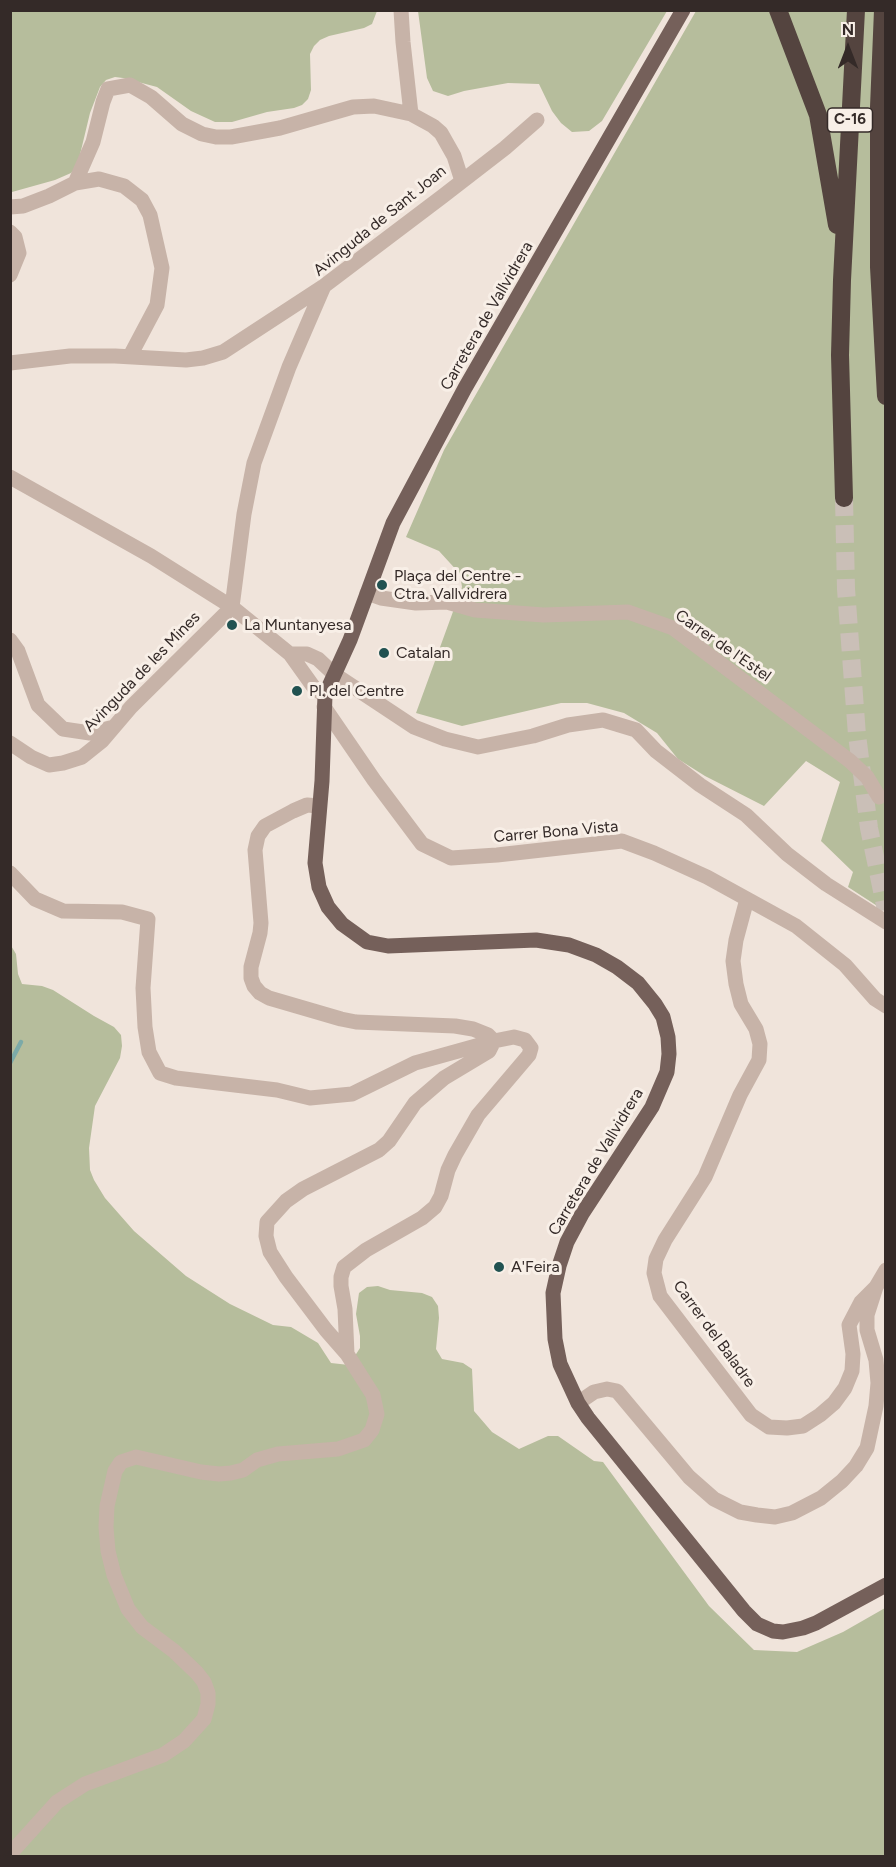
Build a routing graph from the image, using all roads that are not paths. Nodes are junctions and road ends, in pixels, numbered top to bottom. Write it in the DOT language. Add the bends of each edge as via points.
graph roads {
  1 [pos="401,10"];
  2 [pos="683,10"];
  3 [pos="778,10"];
  4 [pos="856,10"];
  5 [pos="883,10"];
  6 [pos="411,114"];
  7 [pos="537,120"];
  8 [pos="462,181"];
  9 [pos="75,183"];
  10 [pos="10,207"];
  11 [pos="10,232"];
  12 [pos="10,275"];
  13 [pos="842,280"];
  14 [pos="324,286"];
  15 [pos="130,357"];
  16 [pos="10,363"];
  17 [pos="885,396"];
  18 [pos="10,477"];
  19 [pos="844,498"];
  20 [pos="367,593"];
  21 [pos="232,607"];
  22 [pos="10,640"];
  23 [pos="291,654"];
  24 [pos="334,674"];
  25 [pos="325,701"];
  26 [pos="114,727"];
  27 [pos="10,743"];
  28 [pos="879,798"];
  29 [pos="319,806"];
  30 [pos="10,873"];
  31 [pos="747,899"];
  32 [pos="885,922"];
  33 [pos="885,1006"];
  34 [pos="494,1041"];
  35 [pos="885,1270"];
  36 [pos="876,1287"];
  37 [pos="347,1354"];
  38 [pos="578,1403"];
  39 [pos="885,1585"];
  40 [pos="10,1854"];
  1 -- 6 [label="street"];
  2 -- 20 [label="main road, Carretera de Vallvidrera" via="465,388 393,523"];
  3 -- 13 [label="highway" via="818,114"];
  4 -- 13 [label="highway, C-16"];
  5 -- 17 [label="highway, C-16" via="879,267"];
  6 -- 8 [label="street, Avinguda de Sant Joan" via="441,133"];
  6 -- 9 [label="street, Avinguda de Sant Joan" via="374,106 353,107 280,128 216,136 182,124 130,85 120,86 108,89 93,142"];
  7 -- 8 [label="street"];
  8 -- 14 [label="street, Avinguda de Sant Joan"];
  9 -- 10 [label="street" via="23,206"];
  9 -- 15 [label="street" via="99,179 124,186 141,200 150,215 162,268 157,305"];
  11 -- 12 [label="street" via="19,253"];
  13 -- 19 [label="highway, C-16"];
  14 -- 15 [label="street" via="223,352 186,360"];
  14 -- 21 [label="street, Avinguda de Sant Joan" via="254,463"];
  15 -- 16 [label="street" via="70,356"];
  18 -- 21 [label="street" via="160,561"];
  20 -- 24 [label="main road, Carretera de Vallvidrera"];
  20 -- 28 [label="street, Carrer de l'Estel" via="416,603 447,602 481,610 544,615 628,612 673,628 850,760 867,777"];
  21 -- 23 [label="street"];
  21 -- 26 [label="street, Avinguda de les Mines"];
  22 -- 26 [label="street" via="38,705 63,729 90,733"];
  23 -- 24 [label="street" via="307,654"];
  23 -- 25 [label="street, Carrer Bona Vista"];
  24 -- 25 [label="main road, Carretera de Vallvidrera"];
  24 -- 32 [label="street" via="414,727 478,747 603,720 636,730 656,751 746,815 786,854"];
  25 -- 29 [label="main road, Carretera de Vallvidrera"];
  25 -- 31 [label="street, Carrer Bona Vista" via="374,780 422,843 452,858 622,842 707,877"];
  26 -- 27 [label="street, Avinguda de les Mines" via="82,757 63,763 49,765"];
  29 -- 34 [label="street" via="307,805 285,815 265,826 258,836 255,850 261,923 251,967 254,986 269,998 341,1019 455,1026 473,1029"];
  29 -- 38 [label="main road, Carretera de Vallvidrera" via="315,863 319,887 335,916 367,942 388,946 536,940 569,945 596,955 629,975 663,1017 669,1054 660,1090 582,1214 567,1242 555,1280 556,1353"];
  30 -- 34 [label="street" via="35,899 63,911 122,912 148,919 143,988 145,1027 149,1052 160,1073 310,1098 352,1094 415,1063"];
  31 -- 33 [label="street, Carrer Bona Vista" via="796,926 844,965"];
  31 -- 36 [label="street, Carrer del Baladre" via="733,961 741,1004 760,1044 759,1060 705,1177 656,1259 654,1273 660,1296 751,1415 769,1427 786,1428 803,1426 820,1415 845,1388 852,1371 849,1325 861,1302"];
  34 -- 37 [label="street" via="514,1037 525,1040 531,1048 478,1114 448,1170 435,1207 344,1267 341,1286"];
  34 -- 37 [label="street" via="489,1051 444,1078 415,1103 379,1150 303,1189 267,1221 270,1252"];
  35 -- 36 [label="street"];
  36 -- 38 [label="street" via="867,1315 878,1383 867,1448 842,1481 792,1513 774,1517 740,1512 714,1499 689,1477 617,1391 594,1392"];
  37 -- 40 [label="street" via="373,1395 377,1414 364,1440 338,1449 278,1454 231,1473 201,1472 136,1457 121,1462 106,1506 108,1551 114,1575 128,1609 141,1627 174,1651 204,1682 208,1704 204,1719 184,1741 163,1755 85,1784 57,1802"];
  38 -- 39 [label="main road, Carretera de Vallvidrera" via="757,1624 773,1631 803,1628"];
}
